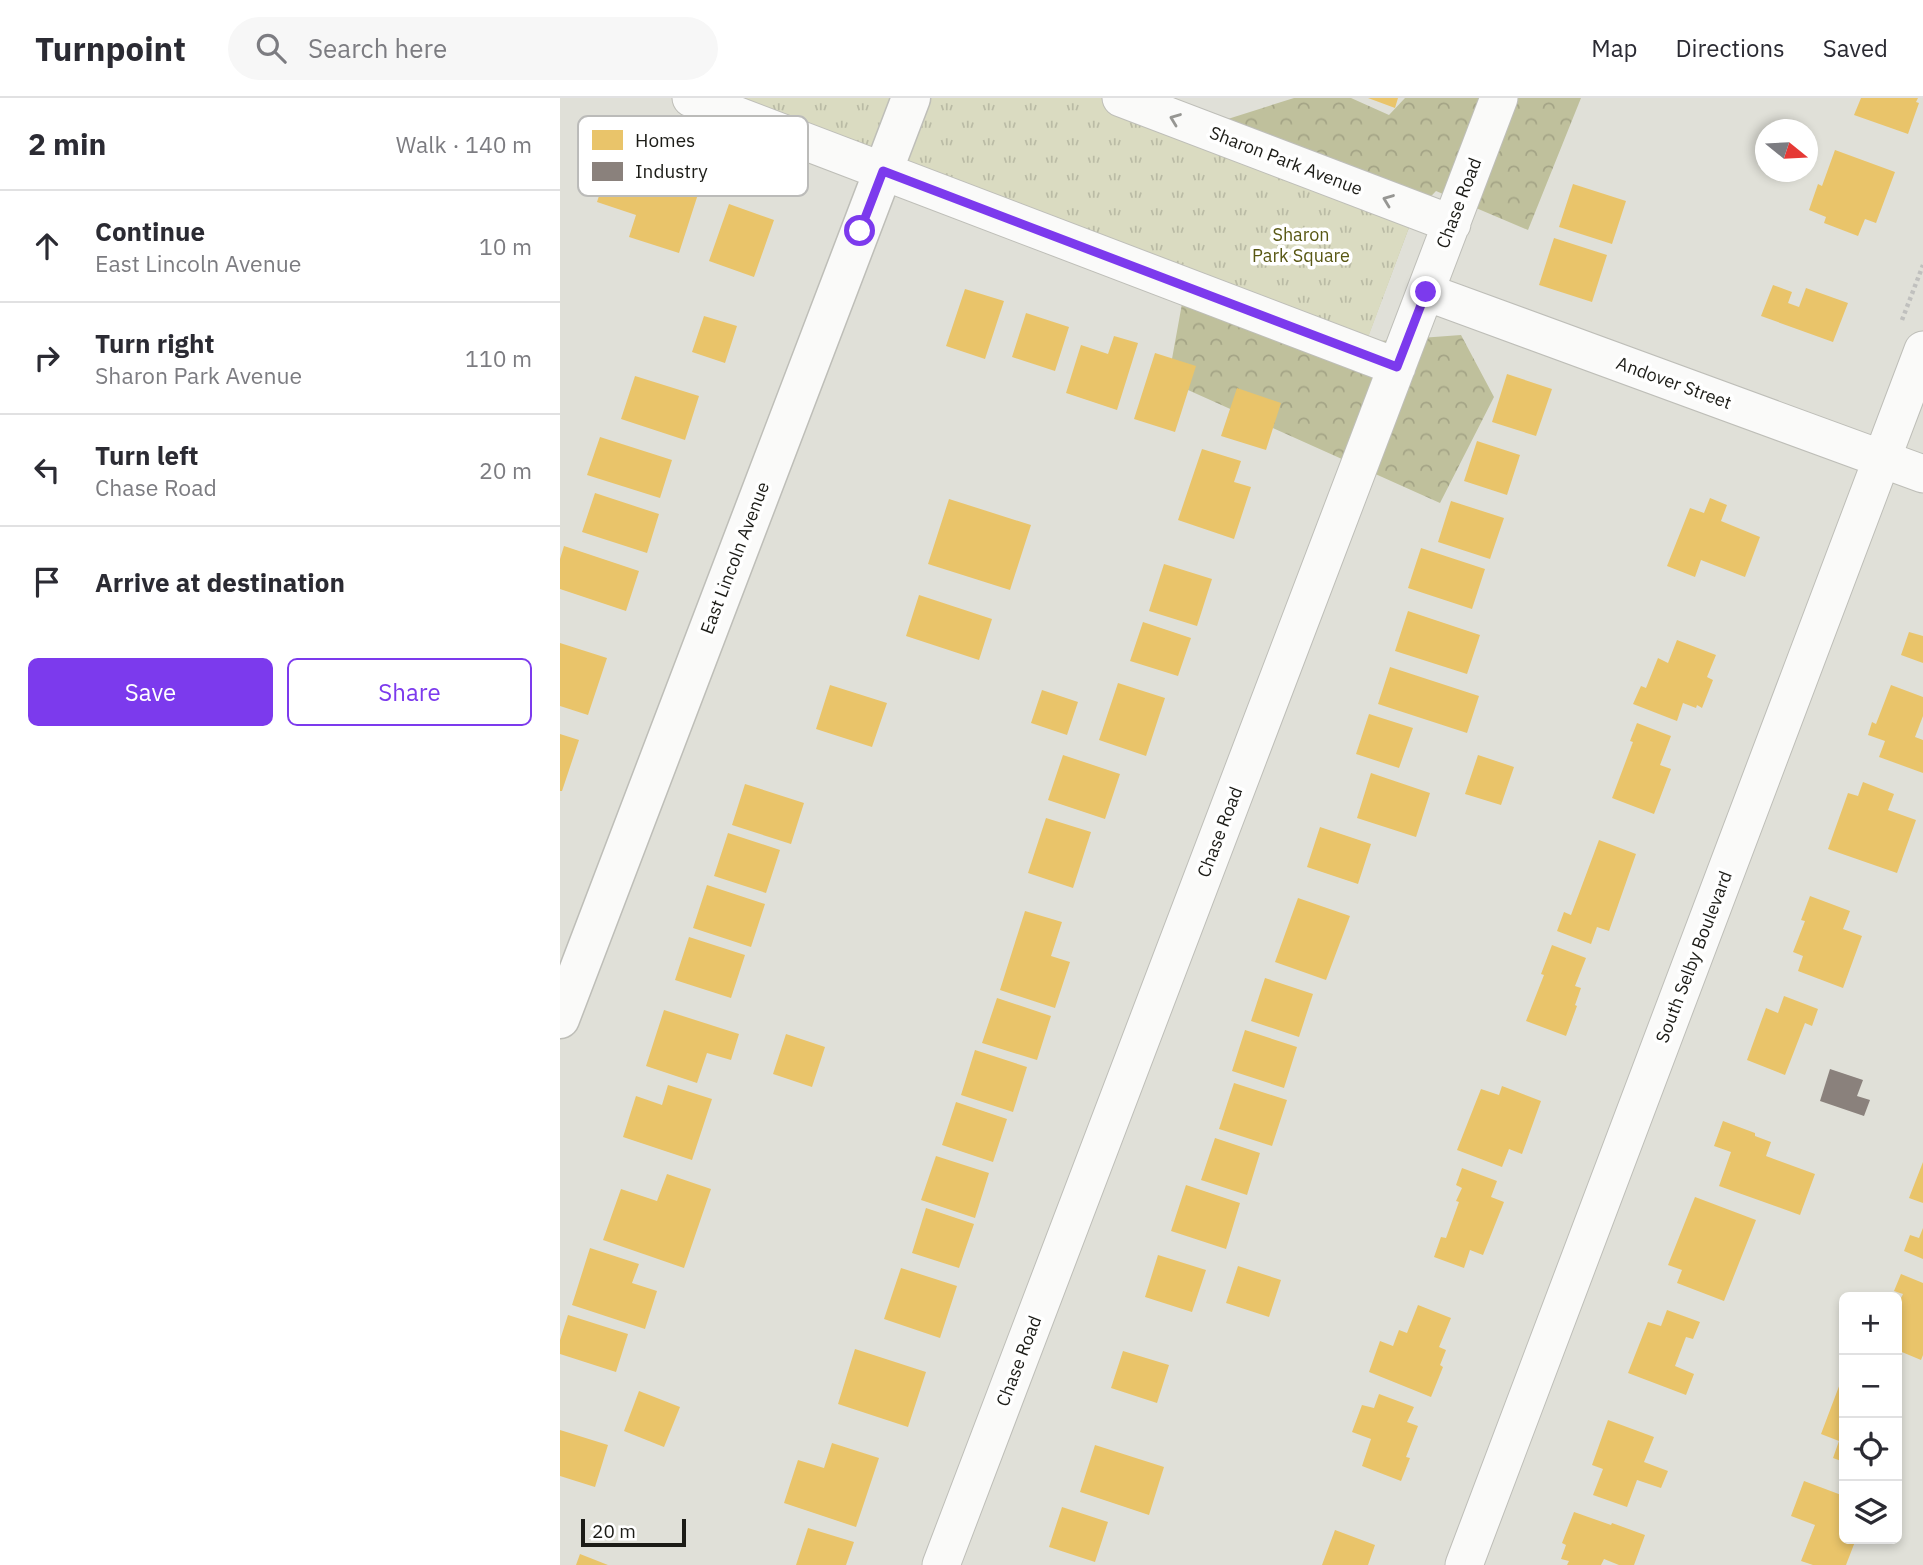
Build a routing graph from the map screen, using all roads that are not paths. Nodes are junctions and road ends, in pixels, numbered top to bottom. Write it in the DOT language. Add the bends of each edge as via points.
graph roads {
  1 [pos="691,98"];
  2 [pos="911,98"];
  3 [pos="1121,98"];
  4 [pos="1499,98"];
  5 [pos="738,116"];
  6 [pos="808,142"];
  7 [pos="883,171"];
  8 [pos="1452,224"];
  9 [pos="1426,292"];
  10 [pos="1923,350"];
  11 [pos="1397,367"];
  12 [pos="1882,459"];
  13 [pos="1923,474"];
  14 [pos="560,1019"];
  15 [pos="941,1565"];
  16 [pos="1464,1565"];
  1 -- 5 [label="street"];
  2 -- 7 [label="main road, East Lincoln Avenue"];
  8 -- 3 [label="street, Sharon Park Avenue, one-way"];
  4 -- 8 [label="street, Chase Road"];
  6 -- 7 [label="street"];
  7 -- 11 [label="street"];
  7 -- 14 [label="main road, East Lincoln Avenue"];
  8 -- 9 [label="street, Chase Road"];
  9 -- 11 [label="street, Chase Road"];
  9 -- 12 [label="street, Andover Street"];
  10 -- 12 [label="street, South Selby Boulevard"];
  11 -- 15 [label="street, Chase Road"];
  12 -- 13 [label="street, Andover Street"];
  12 -- 16 [label="street, South Selby Boulevard"];
}
